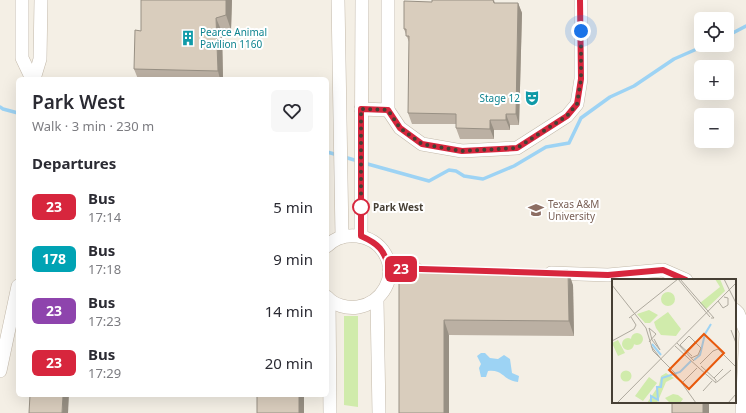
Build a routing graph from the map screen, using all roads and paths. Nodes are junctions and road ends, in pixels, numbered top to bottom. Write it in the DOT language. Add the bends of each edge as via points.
graph roads {
  1 [pos="22,0"];
  2 [pos="41,0"];
  3 [pos="338,0"];
  4 [pos="362,0"];
  5 [pos="388,0"];
  6 [pos="580,0"];
  7 [pos="32,77"];
  8 [pos="34,77"];
  9 [pos="361,109"];
  10 [pos="388,110"];
  11 [pos="361,236"];
  12 [pos="342,237"];
  13 [pos="329,244"];
  14 [pos="389,268"];
  15 [pos="426,269"];
  16 [pos="542,273"];
  17 [pos="684,279"];
  18 [pos="16,295"];
  19 [pos="329,299"];
  20 [pos="377,300"];
  21 [pos="736,311"];
  22 [pos="329,356"];
  23 [pos="0,371"];
  24 [pos="330,413"];
  25 [pos="379,413"];
  26 [pos="742,413"];
  1 -- 7 [label="street" via="22,58"];
  2 -- 8 [label="street" via="40,59"];
  3 -- 12 [label="street"];
  4 -- 9 [label="street"];
  5 -- 10 [label="street"];
  6 -- 10 [label="street" via="581,79 577,104 567,116 517,148 462,151 422,144 400,128"];
  9 -- 10 [label="street"];
  9 -- 11 [label="street"];
  11 -- 12 [label="street"];
  11 -- 14 [label="street" via="375,243 385,254"];
  12 -- 13 [label="street"];
  14 -- 15 [label="street"];
  14 -- 20 [label="street" via="389,280"];
  16 -- 17 [label="street" via="608,275 663,270"];
  18 -- 23 [label="street"];
  19 -- 20 [label="street" via="340,306 353,308 366,306"];
  20 -- 25 [label="street"];
  21 -- 26 [label="street" via="746,332"];
  22 -- 24 [label="street"];
}
